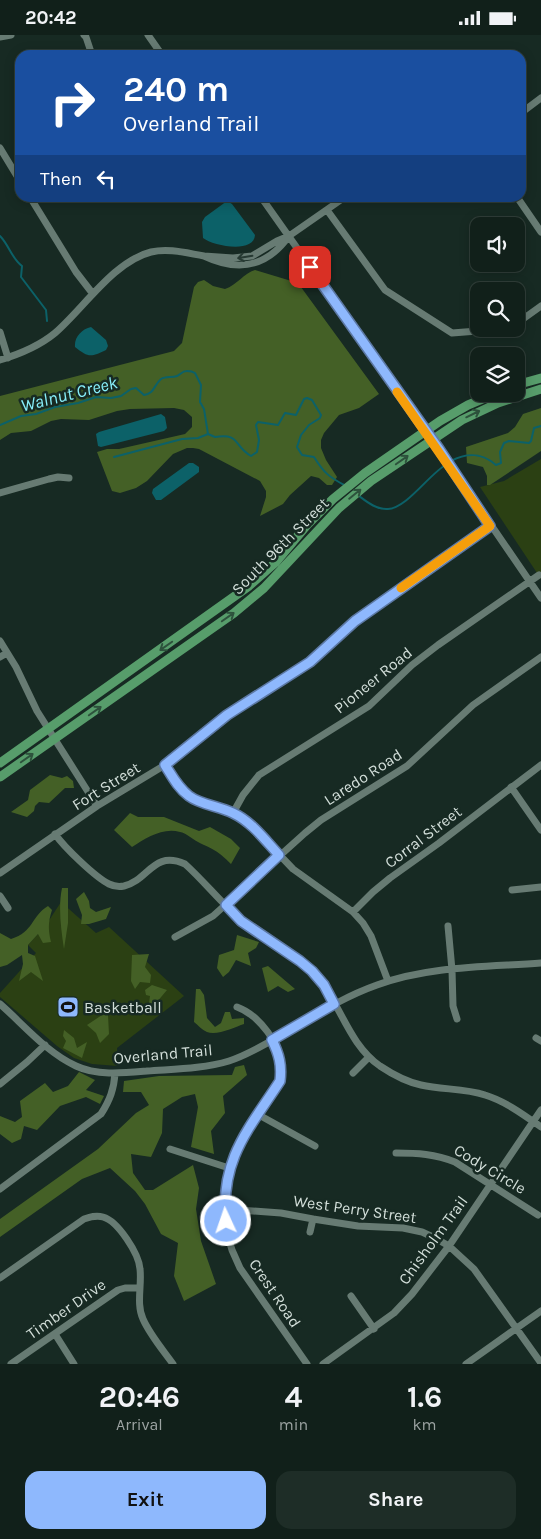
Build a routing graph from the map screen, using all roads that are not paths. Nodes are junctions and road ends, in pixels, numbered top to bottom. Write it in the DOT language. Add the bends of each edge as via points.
graph roads {
  1 [pos="11,35"];
  2 [pos="84,35"];
  3 [pos="148,35"];
  4 [pos="0,37"];
  5 [pos="90,50"];
  6 [pos="158,50"];
  7 [pos="541,98"];
  8 [pos="526,109"];
  9 [pos="0,148"];
  10 [pos="15,173"];
  11 [pos="33,202"];
  12 [pos="265,202"];
  13 [pos="338,202"];
  14 [pos="520,202"];
  15 [pos="327,210"];
  16 [pos="541,232"];
  17 [pos="289,237"];
  18 [pos="94,294"];
  19 [pos="541,307"];
  20 [pos="525,318"];
  21 [pos="0,332"];
  22 [pos="470,332"];
  23 [pos="4,359"];
  24 [pos="541,378"];
  25 [pos="525,382"];
  26 [pos="541,389"];
  27 [pos="477,402"];
  28 [pos="426,431"];
  29 [pos="432,439"];
  30 [pos="69,479"];
  31 [pos="0,493"];
  32 [pos="490,526"];
  33 [pos="539,575"];
  34 [pos="529,582"];
  35 [pos="541,598"];
  36 [pos="0,641"];
  37 [pos="7,653"];
  38 [pos="0,657"];
  39 [pos="541,657"];
  40 [pos="48,728"];
  41 [pos="55,739"];
  42 [pos="0,763"];
  43 [pos="165,765"];
  44 [pos="541,765"];
  45 [pos="0,777"];
  46 [pos="511,787"];
  47 [pos="97,806"];
  48 [pos="233,813"];
  49 [pos="541,830"];
  50 [pos="55,835"];
  51 [pos="279,855"];
  52 [pos="0,873"];
  53 [pos="541,887"];
  54 [pos="512,890"];
  55 [pos="0,896"];
  56 [pos="226,905"];
  57 [pos="8,908"];
  58 [pos="354,912"];
  59 [pos="448,926"];
  60 [pos="175,937"];
  61 [pos="541,963"];
  62 [pos="452,970"];
  63 [pos="388,981"];
  64 [pos="0,1004"];
  65 [pos="334,1004"];
  66 [pos="237,1007"];
  67 [pos="456,1019"];
  68 [pos="272,1040"];
  69 [pos="45,1045"];
  70 [pos="369,1057"];
  71 [pos="115,1073"];
  72 [pos="353,1073"];
  73 [pos="0,1084"];
  74 [pos="541,1110"];
  75 [pos="258,1115"];
  76 [pos="533,1121"];
  77 [pos="541,1127"];
  78 [pos="315,1146"];
  79 [pos="170,1149"];
  80 [pos="396,1153"];
  81 [pos="229,1168"];
  82 [pos="490,1184"];
  83 [pos="0,1189"];
  84 [pos="225,1209"];
  85 [pos="538,1215"];
  86 [pos="313,1219"];
  87 [pos="310,1232"];
  88 [pos="449,1246"];
  89 [pos="0,1278"];
  90 [pos="140,1288"];
  91 [pos="351,1296"];
  92 [pos="541,1311"];
  93 [pos="517,1328"];
  94 [pos="374,1329"];
  95 [pos="54,1334"];
  96 [pos="541,1363"];
  97 [pos="11,1364"];
  98 [pos="74,1364"];
  99 [pos="173,1364"];
  100 [pos="307,1364"];
  101 [pos="323,1364"];
  102 [pos="466,1364"];
  1 -- 4 [label="street"];
  2 -- 5 [label="street"];
  3 -- 6 [label="street"];
  7 -- 8 [label="street"];
  9 -- 10 [label="street"];
  11 -- 18 [label="street" via="76,272"];
  12 -- 17 [label="street"];
  13 -- 15 [label="street"];
  14 -- 16 [label="street"];
  15 -- 17 [label="street"];
  15 -- 22 [label="street" via="385,290 452,333"];
  17 -- 18 [label="street" via="252,256 204,256 173,250 149,253 121,267"];
  17 -- 28 [label="street"];
  18 -- 23 [label="street" via="55,333 31,349"];
  19 -- 20 [label="street"];
  21 -- 23 [label="street"];
  24 -- 25 [label="main road"];
  29 -- 26 [label="main road, South 96th Street, one-way" via="480,411"];
  27 -- 28 [label="main road, South 96th Street"];
  28 -- 29 [label="street"];
  28 -- 40 [label="main road, South 96th Street, one-way" via="333,499 275,563 249,586"];
  29 -- 32 [label="street"];
  41 -- 29 [label="main road, South 96th Street, one-way" via="234,613 264,588 339,508 371,481"];
  30 -- 31 [label="street" via="58,477"];
  32 -- 34 [label="street"];
  32 -- 43 [label="street, Fort Street" via="355,621 310,662 227,715"];
  33 -- 34 [label="street, Pioneer Road"];
  34 -- 35 [label="street"];
  34 -- 48 [label="street, Pioneer Road" via="425,655 364,709 259,775 242,795"];
  36 -- 37 [label="street"];
  37 -- 38 [label="street"];
  37 -- 40 [label="street"];
  39 -- 51 [label="street, Laredo Road" via="473,705 407,766 321,820"];
  40 -- 41 [label="street"];
  40 -- 42 [label="main road, South 96th Street"];
  45 -- 41 [label="main road, South 96th Street, one-way"];
  41 -- 47 [label="street"];
  43 -- 47 [label="street, Fort Street"];
  43 -- 48 [label="street" via="178,786 189,796"];
  44 -- 46 [label="street, Corral Street"];
  46 -- 49 [label="street"];
  46 -- 58 [label="street, Corral Street" via="372,892"];
  47 -- 50 [label="street, Fort Street"];
  48 -- 51 [label="street" via="252,826"];
  50 -- 52 [label="street, Fort Street"];
  50 -- 56 [label="street" via="110,885 124,886 162,861 177,860"];
  51 -- 56 [label="street, Laredo Road"];
  51 -- 58 [label="street" via="302,877"];
  53 -- 54 [label="street"];
  55 -- 57 [label="street"];
  56 -- 60 [label="street, Laredo Road" via="213,917"];
  56 -- 65 [label="street" via="246,925 312,971"];
  58 -- 63 [label="street" via="371,936"];
  59 -- 62 [label="street"];
  61 -- 62 [label="street, Overland Trail"];
  62 -- 63 [label="street, Overland Trail"];
  62 -- 67 [label="street"];
  63 -- 65 [label="street, Overland Trail"];
  64 -- 69 [label="street, Overland Trail"];
  65 -- 68 [label="street, Overland Trail"];
  65 -- 70 [label="street"];
  66 -- 68 [label="street, Crest Road" via="252,1015"];
  68 -- 71 [label="street, Overland Trail" via="228,1061"];
  68 -- 75 [label="street, Crest Road" via="282,1068 280,1081"];
  69 -- 71 [label="street, Overland Trail" via="78,1067"];
  69 -- 73 [label="street"];
  70 -- 72 [label="street"];
  70 -- 76 [label="street" via="406,1080 422,1086 486,1095"];
  71 -- 83 [label="street" via="112,1093 101,1114"];
  74 -- 76 [label="street, Chisholm Trail"];
  75 -- 78 [label="street"];
  75 -- 81 [label="street, Crest Road"];
  76 -- 77 [label="street"];
  76 -- 82 [label="street, Chisholm Trail"];
  79 -- 81 [label="street"];
  80 -- 82 [label="street, Cody Circle" via="441,1156"];
  81 -- 84 [label="street, Crest Road"];
  82 -- 85 [label="street, Cody Circle"];
  82 -- 88 [label="street, Chisholm Trail"];
  84 -- 86 [label="street, West Perry Street"];
  84 -- 100 [label="street, Crest Road" via="227,1233 240,1269"];
  86 -- 87 [label="street"];
  86 -- 88 [label="street, West Perry Street" via="358,1226 404,1228 422,1232"];
  88 -- 93 [label="street, West Perry Street" via="474,1269"];
  88 -- 94 [label="street, Chisholm Trail" via="412,1294"];
  89 -- 90 [label="street" via="84,1219 94,1216 112,1221 138,1257"];
  90 -- 95 [label="street, Timber Drive" via="118,1290"];
  90 -- 99 [label="street" via="142,1318"];
  91 -- 94 [label="street"];
  92 -- 93 [label="street"];
  93 -- 96 [label="street, West Perry Street"];
  93 -- 102 [label="street"];
  94 -- 101 [label="street, Chisholm Trail"];
  95 -- 97 [label="street, Timber Drive"];
  95 -- 98 [label="street"];
}
